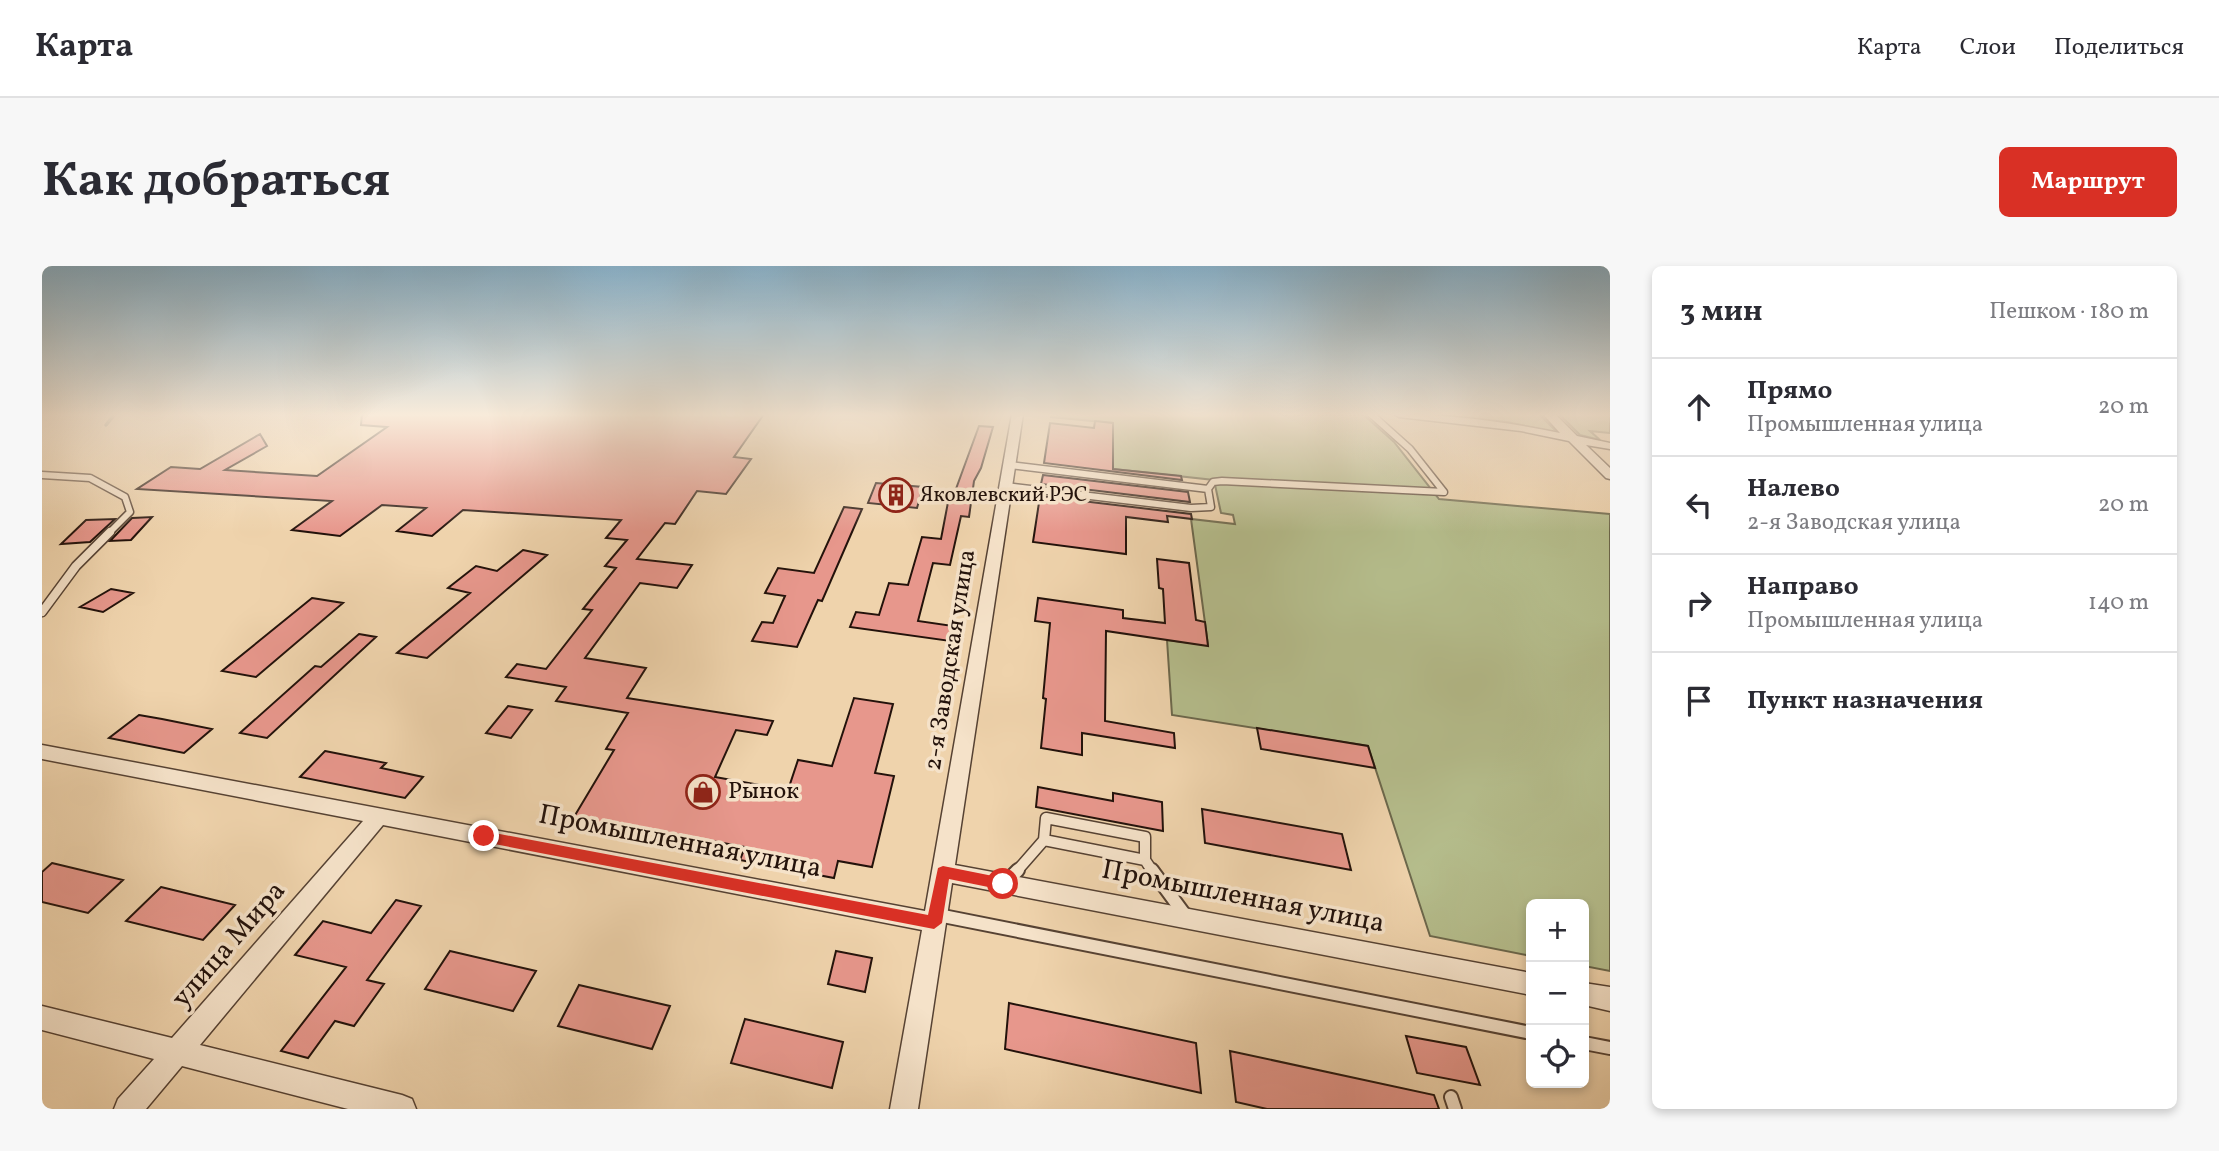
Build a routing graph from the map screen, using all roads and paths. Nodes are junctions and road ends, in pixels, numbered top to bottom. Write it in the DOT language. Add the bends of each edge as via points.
graph roads {
  1 [pos="1012,453"];
  2 [pos="1413,453"];
  3 [pos="1588,453"];
  4 [pos="1010,465"];
  5 [pos="42,475"];
  6 [pos="1610,475"];
  7 [pos="1006,486"];
  8 [pos="1208,489"];
  9 [pos="42,612"];
  10 [pos="42,752"];
  11 [pos="375,821"];
  12 [pos="1044,840"];
  13 [pos="1145,860"];
  14 [pos="943,872"];
  15 [pos="1003,884"];
  16 [pos="935,918"];
  17 [pos="1188,919"];
  18 [pos="1526,983"];
  19 [pos="1589,995"];
  20 [pos="1610,999"];
  21 [pos="42,1018"];
  22 [pos="1526,1032"];
  23 [pos="1589,1044"];
  24 [pos="1610,1048"];
  25 [pos="176,1053"];
  26 [pos="128,1109"];
  27 [pos="402,1109"];
  28 [pos="904,1109"];
  1 -- 4 [label="street, 2-я Заводская улица"];
  2 -- 8 [label="lane" via="1444,492 1222,481 1213,482"];
  3 -- 6 [label="street"];
  4 -- 7 [label="street, 2-я Заводская улица"];
  4 -- 8 [label="lane"];
  5 -- 9 [label="lane" via="90,478 125,497 130,513 76,566"];
  7 -- 8 [label="lane" via="1191,508 1211,507"];
  7 -- 14 [label="street, 2-я Заводская улица"];
  10 -- 16 [label="street, Промышленная улица"];
  11 -- 25 [label="street, улица Мира"];
  12 -- 13 [label="lane"];
  12 -- 13 [label="lane" via="1046,818 1132,834 1145,837"];
  12 -- 15 [label="lane"];
  13 -- 17 [label="lane"];
  14 -- 15 [label="street, Промышленная улица"];
  14 -- 16 [label="street, 2-я Заводская улица"];
  15 -- 17 [label="street, Промышленная улица"];
  16 -- 22 [label="lane"];
  16 -- 28 [label="street, 2-я Заводская улица"];
  17 -- 18 [label="street, Промышленная улица"];
  19 -- 20 [label="street"];
  21 -- 25 [label="street"];
  23 -- 24 [label="lane"];
  25 -- 26 [label="street, улица Мира"];
  25 -- 27 [label="street"];
}
